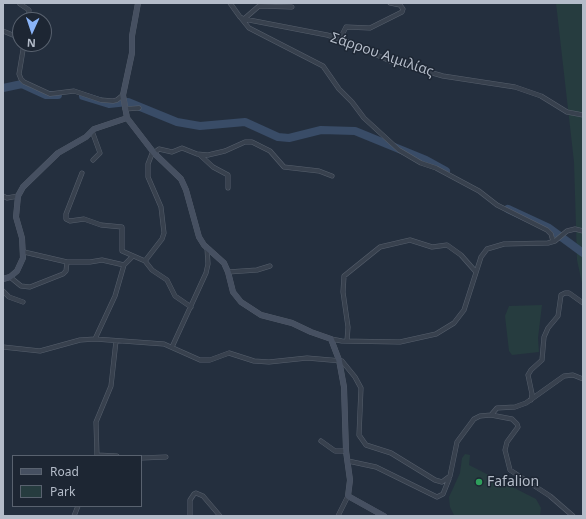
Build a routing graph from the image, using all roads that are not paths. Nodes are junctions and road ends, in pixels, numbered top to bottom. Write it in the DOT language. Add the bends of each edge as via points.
graph roads {
  1 [pos="138,3"];
  2 [pos="230,3"];
  3 [pos="390,3"];
  4 [pos="20,4"];
  5 [pos="292,7"];
  6 [pos="29,12"];
  7 [pos="243,19"];
  8 [pos="340,39"];
  9 [pos="23,52"];
  10 [pos="124,102"];
  11 [pos="139,108"];
  12 [pos="583,115"];
  13 [pos="127,118"];
  14 [pos="92,131"];
  15 [pos="154,152"];
  16 [pos="200,155"];
  17 [pos="93,160"];
  18 [pos="82,173"];
  19 [pos="332,176"];
  20 [pos="228,188"];
  21 [pos="3,196"];
  22 [pos="18,196"];
  23 [pos="583,231"];
  24 [pos="555,241"];
  25 [pos="207,248"];
  26 [pos="24,252"];
  27 [pos="132,257"];
  28 [pos="145,261"];
  29 [pos="67,262"];
  30 [pos="124,265"];
  31 [pos="270,266"];
  32 [pos="228,272"];
  33 [pos="476,272"];
  34 [pos="10,277"];
  35 [pos="3,279"];
  36 [pos="3,291"];
  37 [pos="23,302"];
  38 [pos="583,303"];
  39 [pos="191,307"];
  40 [pos="95,339"];
  41 [pos="331,339"];
  42 [pos="116,341"];
  43 [pos="347,341"];
  44 [pos="3,347"];
  45 [pos="172,347"];
  46 [pos="339,360"];
  47 [pos="583,379"];
  48 [pos="531,400"];
  49 [pos="491,415"];
  50 [pos="321,441"];
  51 [pos="346,451"];
  52 [pos="97,455"];
  53 [pos="166,457"];
  54 [pos="142,458"];
  55 [pos="348,461"];
  56 [pos="449,479"];
  57 [pos="348,496"];
  58 [pos="190,516"];
  59 [pos="220,516"];
  60 [pos="338,516"];
  61 [pos="384,516"];
  62 [pos="572,516"];
  1 -- 10 [label="main road"];
  2 -- 7 [label="street"];
  3 -- 8 [label="street" via="400,5 402,12 370,28 346,27"];
  4 -- 6 [label="street"];
  5 -- 7 [label="street" via="259,6"];
  7 -- 8 [label="street, Σάρρου Αιμιλίας"];
  7 -- 24 [label="street" via="249,28 323,66 364,118 399,150 547,230"];
  8 -- 12 [label="street, Σάρρου Αιμιλίας" via="390,61 443,76 501,83 529,91 567,112"];
  9 -- 10 [label="street" via="19,74 24,82 50,94 74,91 101,100"];
  10 -- 11 [label="street"];
  10 -- 13 [label="main road"];
  13 -- 14 [label="main road"];
  13 -- 15 [label="main road"];
  14 -- 17 [label="street" via="100,153"];
  14 -- 22 [label="main road" via="58,153 26,183"];
  15 -- 16 [label="street" via="159,149 172,152 182,148"];
  15 -- 25 [label="main road" via="181,180 199,237"];
  15 -- 28 [label="street" via="148,164 148,176 161,207 164,233"];
  16 -- 19 [label="street" via="213,155 252,142 270,151 284,167 319,171"];
  16 -- 20 [label="street" via="216,170 228,175"];
  18 -- 27 [label="street" via="66,219 70,221 84,218 101,225 122,227 121,248"];
  21 -- 22 [label="street"];
  22 -- 26 [label="main road" via="16,217"];
  23 -- 24 [label="street" via="571,230"];
  24 -- 33 [label="street" via="490,247 483,253"];
  25 -- 32 [label="main road" via="222,260"];
  25 -- 39 [label="street" via="208,268"];
  26 -- 29 [label="street"];
  26 -- 34 [label="main road" via="20,267"];
  27 -- 28 [label="street"];
  27 -- 30 [label="street"];
  28 -- 39 [label="street" via="152,270 167,280 176,296"];
  29 -- 30 [label="street" via="102,260"];
  29 -- 34 [label="street" via="63,274 30,287 21,286"];
  30 -- 40 [label="street" via="115,296"];
  31 -- 32 [label="street" via="257,270"];
  32 -- 41 [label="main road" via="233,292 251,310"];
  33 -- 43 [label="street" via="464,310 454,323 440,332 400,342"];
  33 -- 43 [label="street" via="461,255 447,245 432,247 410,240 380,247 344,276"];
  34 -- 35 [label="main road"];
  36 -- 37 [label="street"];
  38 -- 48 [label="street" via="570,293 561,295 558,316 544,337 542,360 528,375 532,391"];
  39 -- 45 [label="street"];
  40 -- 42 [label="street"];
  40 -- 44 [label="street" via="40,350"];
  41 -- 43 [label="street"];
  41 -- 46 [label="main road"];
  42 -- 45 [label="street" via="156,343"];
  42 -- 52 [label="street" via="111,386 96,422"];
  45 -- 46 [label="street" via="200,360 210,360 229,353 254,361 269,362 307,358"];
  46 -- 51 [label="main road" via="344,387"];
  46 -- 56 [label="street" via="344,362 361,388 359,432 362,441 373,448 391,453 435,480 442,482"];
  47 -- 48 [label="street" via="576,375 564,376"];
  48 -- 49 [label="street" via="515,407 495,409"];
  49 -- 56 [label="street" via="474,419 458,441"];
  49 -- 62 [label="street" via="512,419 517,424 517,429 505,448 506,462 510,470 547,494"];
  50 -- 51 [label="street" via="335,451"];
  51 -- 55 [label="main road"];
  53 -- 54 [label="street"];
  55 -- 56 [label="street" via="376,466 437,497 443,494"];
  55 -- 57 [label="main road"];
  57 -- 60 [label="street"];
  57 -- 61 [label="main road"];
  58 -- 59 [label="street" via="190,500 196,493 203,496"];
}
